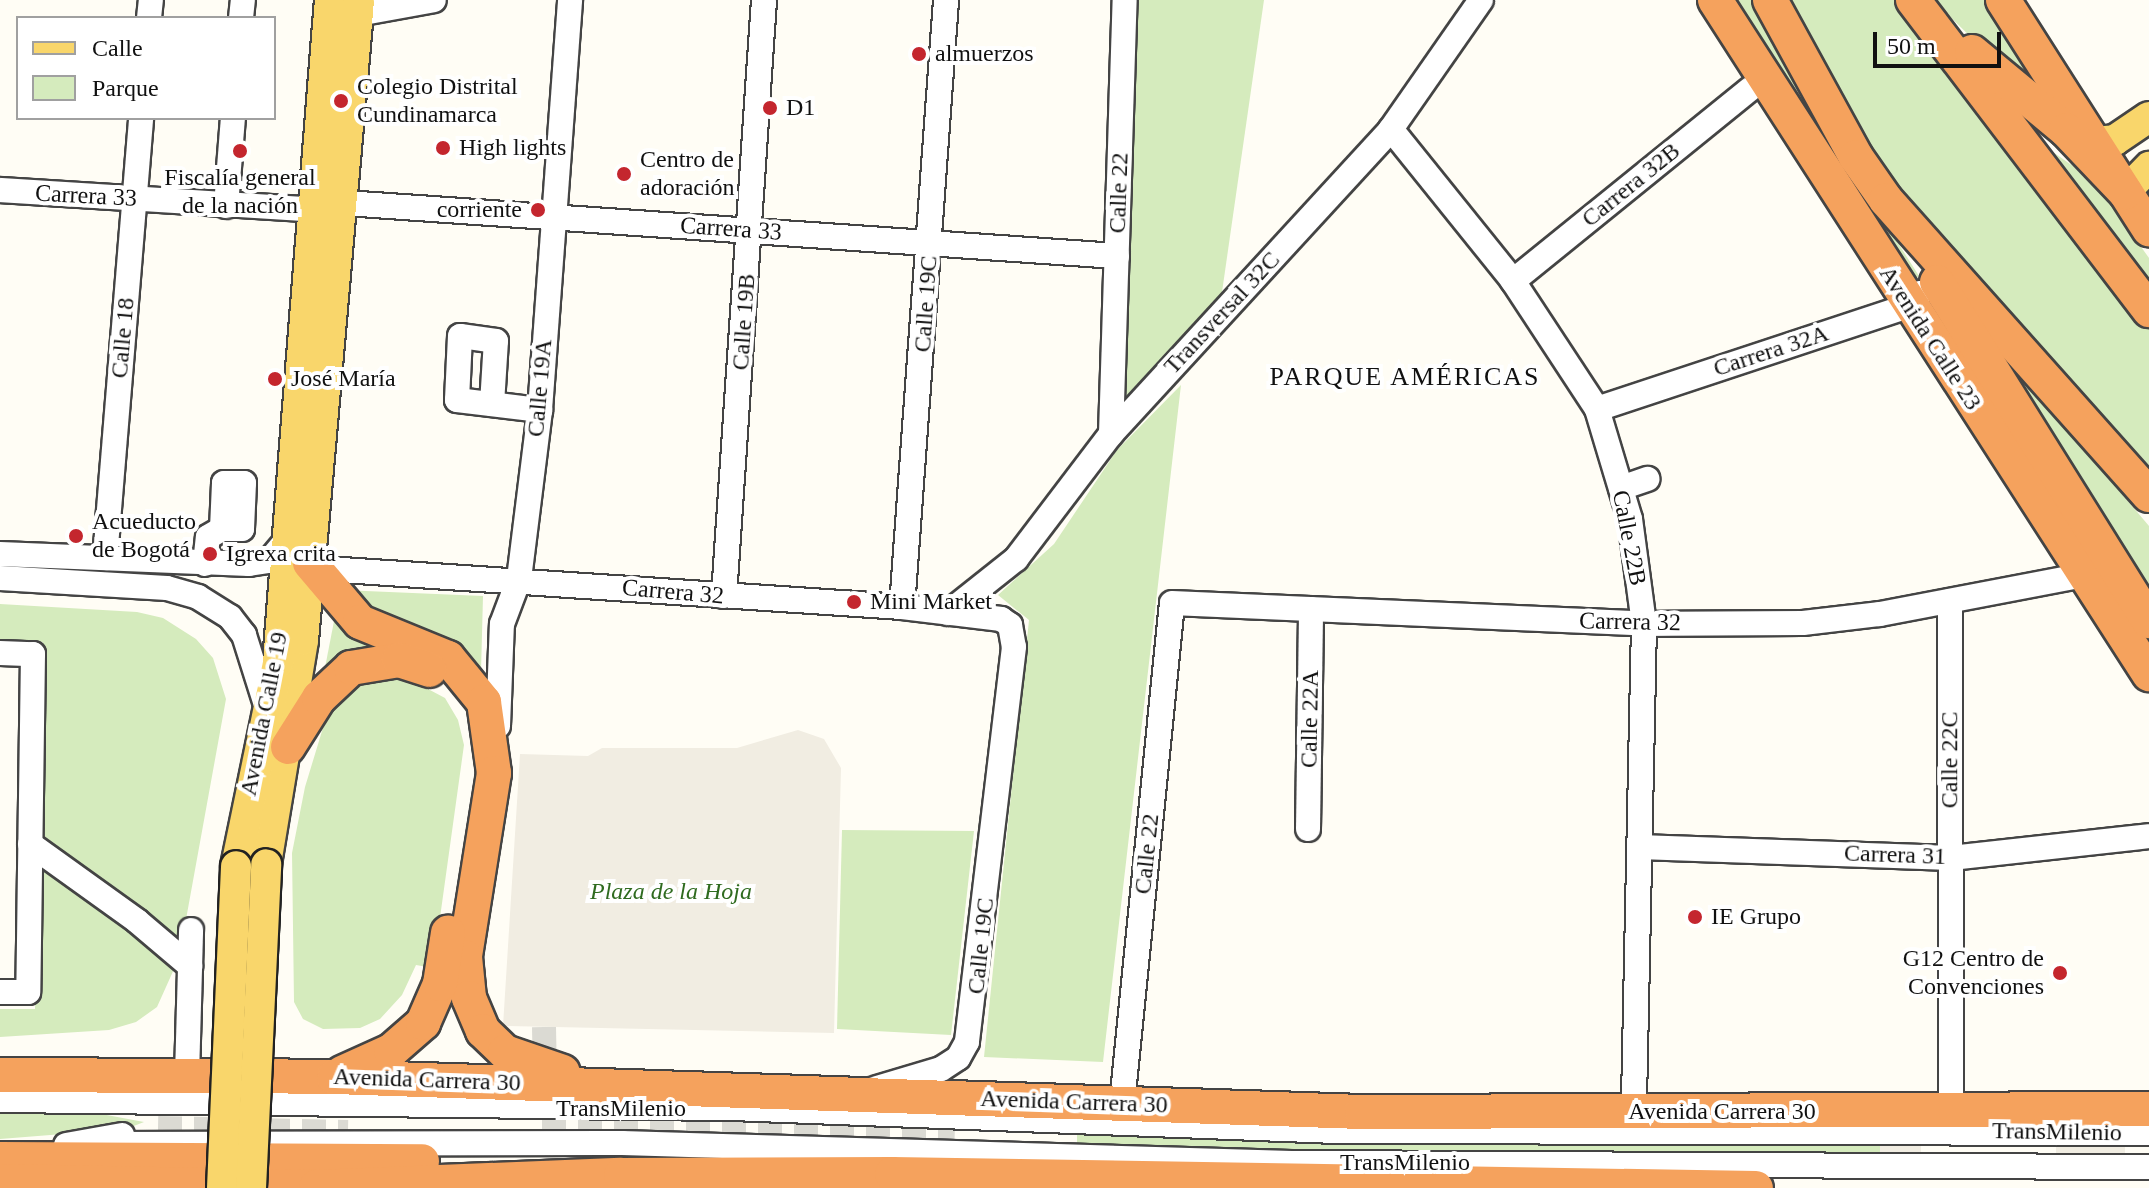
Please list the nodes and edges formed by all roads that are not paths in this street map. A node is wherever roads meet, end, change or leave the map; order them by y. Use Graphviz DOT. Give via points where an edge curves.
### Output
graph roads {
  1 [pos="330,0"];
  2 [pos="434,0"];
  3 [pos="570,0"];
  4 [pos="764,0"];
  5 [pos="946,0"];
  6 [pos="1125,0"];
  7 [pos="1481,0"];
  8 [pos="1715,0"];
  9 [pos="1770,0"];
  10 [pos="2003,0"];
  11 [pos="371,6"];
  12 [pos="1918,6"];
  13 [pos="1750,89"];
  14 [pos="2149,117"];
  15 [pos="141,120"];
  16 [pos="233,120"];
  17 [pos="1391,129"];
  18 [pos="2093,142"];
  19 [pos="2149,167"];
  20 [pos="0,190"];
  21 [pos="2125,192"];
  22 [pos="135,198"];
  23 [pos="1886,200"];
  24 [pos="345,203"];
  25 [pos="226,206"];
  26 [pos="315,210"];
  27 [pos="554,217"];
  28 [pos="2149,229"];
  29 [pos="751,231"];
  30 [pos="930,242"];
  31 [pos="1117,256"];
  32 [pos="1934,278"];
  33 [pos="1513,281"];
  34 [pos="1909,306"];
  35 [pos="2149,310"];
  36 [pos="492,404"];
  37 [pos="1597,409"];
  38 [pos="540,410"];
  39 [pos="1111,434"];
  40 [pos="1647,479"];
  41 [pos="1621,488"];
  42 [pos="2149,495"];
  43 [pos="222,529"];
  44 [pos="0,554"];
  45 [pos="309,556"];
  46 [pos="105,558"];
  47 [pos="205,564"];
  48 [pos="2084,575"];
  49 [pos="0,578"];
  50 [pos="519,579"];
  51 [pos="724,596"];
  52 [pos="1950,601"];
  53 [pos="1172,603"];
  54 [pos="902,607"];
  55 [pos="1311,609"];
  56 [pos="948,613"];
  57 [pos="2149,621"];
  58 [pos="1644,624"];
  59 [pos="1013,630"];
  60 [pos="0,653"];
  61 [pos="2149,674"];
  62 [pos="268,713"];
  63 [pos="288,747"];
  64 [pos="494,773"];
  65 [pos="1308,829"];
  66 [pos="2149,836"];
  67 [pos="30,844"];
  68 [pos="1639,847"];
  69 [pos="1951,858"];
  70 [pos="191,930"];
  71 [pos="190,966"];
  72 [pos="0,992"];
  73 [pos="0,1075"];
  74 [pos="187,1076"];
  75 [pos="334,1077"];
  76 [pos="648,1088"];
  77 [pos="860,1093"];
  78 [pos="58,1098"];
  79 [pos="0,1100"];
  80 [pos="1122,1104"];
  81 [pos="2149,1109"];
  82 [pos="1951,1110"];
  83 [pos="1634,1113"];
  84 [pos="1039,1123"];
  85 [pos="1773,1130"];
  86 [pos="2149,1133"];
  87 [pos="0,1144"];
  88 [pos="66,1145"];
  89 [pos="1036,1153"];
  90 [pos="0,1159"];
  91 [pos="2149,1167"];
  92 [pos="621,1175"];
  93 [pos="1764,1177"];
  94 [pos="0,1181"];
  95 [pos="902,1181"];
  96 [pos="1100,1182"];
  97 [pos="535,1183"];
  98 [pos="145,1187"];
  99 [pos="183,1187"];
  100 [pos="222,1188"];
  101 [pos="251,1188"];
  102 [pos="317,1188"];
  1 -- 26 [label="main road, Avenida Calle 19"];
  2 -- 11 [label="street"];
  3 -- 27 [label="street, Calle 19A"];
  4 -- 29 [label="street, Calle 19B"];
  5 -- 30 [label="street, Calle 19C"];
  6 -- 31 [label="street, Calle 22"];
  7 -- 17 [label="street, Transversal 32C"];
  8 -- 34 [label="highway, Avenida Calle 23"];
  9 -- 23 [label="highway, Avenida Calle 23" via="1856,157"];
  10 -- 18 [label="highway"];
  11 -- 24 [label="main road, Avenida Calle 19"];
  12 -- 21 [label="highway" via="2066,130"];
  12 -- 35 [label="highway"];
  13 -- 33 [label="street, Carrera 32B"];
  14 -- 18 [label="main road" via="2115,140"];
  15 -- 22 [label="street, Calle 18"];
  16 -- 25 [label="street"];
  17 -- 33 [label="street, Calle 22B"];
  17 -- 39 [label="street, Transversal 32C"];
  18 -- 21 [label="highway"];
  19 -- 21 [label="main road"];
  20 -- 22 [label="street, Carrera 33"];
  21 -- 28 [label="highway"];
  22 -- 25 [label="street, Carrera 33"];
  22 -- 46 [label="street, Calle 18"];
  23 -- 32 [label="highway"];
  23 -- 42 [label="highway, Avenida Calle 23"];
  24 -- 27 [label="street, Carrera 33"];
  24 -- 45 [label="main road, Avenida Calle 19"];
  25 -- 26 [label="street, Carrera 33"];
  26 -- 45 [label="main road, Avenida Calle 19"];
  27 -- 29 [label="street, Carrera 33"];
  27 -- 38 [label="street, Calle 19A"];
  29 -- 30 [label="street, Carrera 33"];
  29 -- 51 [label="street, Calle 19B"];
  30 -- 31 [label="street, Carrera 33"];
  30 -- 54 [label="street, Calle 19C"];
  31 -- 39 [label="street, Calle 22"];
  32 -- 34 [label="street, Carrera 32A"];
  32 -- 57 [label="highway"];
  33 -- 37 [label="street, Calle 22B"];
  34 -- 37 [label="street, Carrera 32A"];
  34 -- 48 [label="highway, Avenida Calle 23"];
  36 -- 38 [label="street"];
  37 -- 41 [label="street, Calle 22B"];
  38 -- 50 [label="street, Calle 19A"];
  39 -- 56 [label="street, Transversal 32C" via="1016,559"];
  40 -- 41 [label="street"];
  41 -- 58 [label="street, Calle 22B"];
  43 -- 47 [label="street" via="208,537"];
  44 -- 46 [label="street"];
  45 -- 47 [label="street" via="279,553 261,563"];
  45 -- 50 [label="street, Carrera 32"];
  45 -- 62 [label="main road, Avenida Calle 19"];
  45 -- 63 [label="main road, Avenida Calle 19"];
  45 -- 64 [label="highway" via="360,622 429,647 465,673 489,715"];
  46 -- 47 [label="street"];
  48 -- 52 [label="street, Carrera 32"];
  48 -- 61 [label="highway, Avenida Calle 23"];
  49 -- 62 [label="street" via="167,588 207,601 244,635"];
  50 -- 51 [label="street, Carrera 32"];
  50 -- 64 [label="street, Calle 19A" via="502,624"];
  51 -- 54 [label="street, Carrera 32"];
  52 -- 58 [label="street, Carrera 32" via="1803,623"];
  52 -- 69 [label="street, Calle 22C"];
  53 -- 55 [label="street, Carrera 32"];
  53 -- 80 [label="street, Calle 22"];
  54 -- 56 [label="street, Carrera 32"];
  55 -- 58 [label="street, Carrera 32"];
  55 -- 65 [label="street, Calle 22A"];
  56 -- 59 [label="street, Carrera 32" via="1001,619"];
  58 -- 68 [label="street, Calle 22B"];
  59 -- 77 [label="street, Calle 19C" via="967,1042 958,1058 941,1069"];
  60 -- 67 [label="street" via="33,654"];
  62 -- 100 [label="main road, Avenida Calle 19, bridge" via="236,866"];
  63 -- 75 [label="highway" via="334,681 373,661 408,662 437,675 463,704 471,726 473,765 433,1008 409,1038"];
  63 -- 101 [label="main road, Avenida Calle 19, bridge" via="266,864"];
  64 -- 76 [label="highway" via="465,957 475,1018 493,1042 520,1060"];
  66 -- 69 [label="street, Carrera 31"];
  67 -- 71 [label="street"];
  67 -- 72 [label="street" via="28,992"];
  68 -- 69 [label="street, Carrera 31"];
  68 -- 83 [label="street, Calle 22B"];
  69 -- 82 [label="street, Calle 22C"];
  70 -- 71 [label="street"];
  71 -- 74 [label="street"];
  73 -- 74 [label="highway, Avenida Carrera 30"];
  74 -- 75 [label="highway, Avenida Carrera 30"];
  75 -- 76 [label="highway, Avenida Carrera 30"];
  76 -- 77 [label="highway, Avenida Carrera 30"];
  77 -- 80 [label="highway, Avenida Carrera 30"];
  78 -- 79 [label="street, TransMilenio"];
  78 -- 84 [label="street, TransMilenio" via="732,1108"];
  78 -- 88 [label="street, TransMilenio" via="158,1120"];
  80 -- 83 [label="highway, Avenida Carrera 30"];
  81 -- 82 [label="highway, Avenida Carrera 30"];
  82 -- 83 [label="highway, Avenida Carrera 30"];
  84 -- 85 [label="street, TransMilenio" via="1442,1132"];
  84 -- 89 [label="street, TransMilenio" via="954,1136"];
  85 -- 86 [label="street, TransMilenio"];
  85 -- 93 [label="street"];
  87 -- 88 [label="street, TransMilenio"];
  88 -- 89 [label="street, TransMilenio" via="622,1143"];
  89 -- 93 [label="street, TransMilenio"];
  90 -- 92 [label="highway" via="500,1161"];
  91 -- 93 [label="street, TransMilenio"];
  92 -- 95 [label="highway"];
  92 -- 97 [label="highway"];
  93 -- 96 [label="highway"];
  94 -- 98 [label="highway"];
  95 -- 96 [label="highway"];
  97 -- 102 [label="highway"];
  98 -- 99 [label="highway"];
  99 -- 102 [label="highway"];
}
